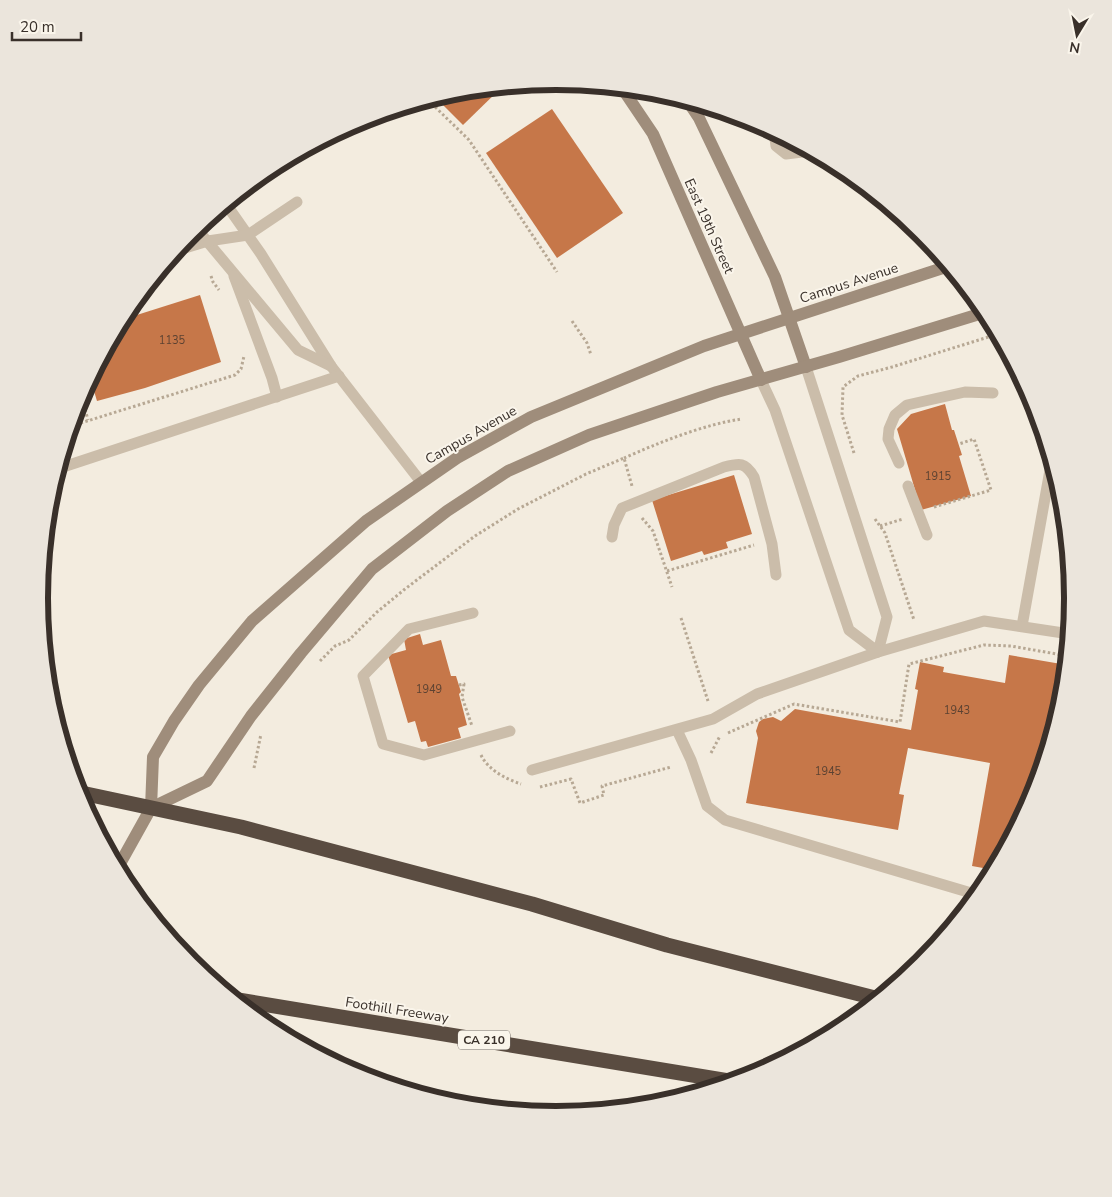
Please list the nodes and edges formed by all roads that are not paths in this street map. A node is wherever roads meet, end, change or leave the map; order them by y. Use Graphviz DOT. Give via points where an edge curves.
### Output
graph roads {
  1 [pos="627,95"];
  2 [pos="693,109"];
  3 [pos="775,139"];
  4 [pos="800,152"];
  5 [pos="297,202"];
  6 [pos="229,209"];
  7 [pos="201,234"];
  8 [pos="248,235"];
  9 [pos="208,241"];
  10 [pos="189,247"];
  11 [pos="230,268"];
  12 [pos="942,268"];
  13 [pos="978,314"];
  14 [pos="789,318"];
  15 [pos="740,334"];
  16 [pos="331,366"];
  17 [pos="806,367"];
  18 [pos="339,376"];
  19 [pos="761,380"];
  20 [pos="993,392"];
  21 [pos="277,397"];
  22 [pos="899,463"];
  23 [pos="65,466"];
  24 [pos="1049,475"];
  25 [pos="421,482"];
  26 [pos="908,486"];
  27 [pos="927,535"];
  28 [pos="612,537"];
  29 [pos="776,575"];
  30 [pos="473,613"];
  31 [pos="1022,626"];
  32 [pos="1063,633"];
  33 [pos="878,652"];
  34 [pos="677,730"];
  35 [pos="510,731"];
  36 [pos="532,770"];
  37 [pos="86,794"];
  38 [pos="151,808"];
  39 [pos="121,862"];
  40 [pos="970,893"];
  41 [pos="872,997"];
  42 [pos="245,1001"];
  43 [pos="720,1080"];
  1 -- 15 [label="main road, East 19th Street" via="653,134"];
  2 -- 14 [label="main road" via="771,268"];
  3 -- 4 [label="lane" via="776,146 786,154"];
  5 -- 8 [label="lane"];
  6 -- 8 [label="lane"];
  7 -- 9 [label="lane"];
  8 -- 9 [label="lane"];
  8 -- 16 [label="lane"];
  9 -- 10 [label="lane"];
  9 -- 11 [label="lane"];
  11 -- 16 [label="lane" via="298,350"];
  11 -- 21 [label="lane"];
  12 -- 14 [label="main road, Campus Avenue"];
  13 -- 17 [label="main road"];
  14 -- 15 [label="main road, Campus Avenue"];
  14 -- 17 [label="main road"];
  15 -- 19 [label="main road, East 19th Street"];
  15 -- 25 [label="main road, Campus Avenue" via="531,417"];
  16 -- 18 [label="lane"];
  17 -- 19 [label="main road"];
  17 -- 33 [label="lane" via="887,617"];
  18 -- 21 [label="lane"];
  18 -- 25 [label="lane"];
  19 -- 33 [label="lane" via="775,410 849,630"];
  19 -- 38 [label="main road" via="589,435 508,471 447,511 372,570 251,716 207,781"];
  20 -- 22 [label="lane" via="965,392 907,405 895,415 889,429 888,439"];
  21 -- 23 [label="lane"];
  24 -- 31 [label="lane"];
  25 -- 38 [label="main road, Campus Avenue" via="366,521 252,621 174,721 153,757"];
  26 -- 27 [label="lane"];
  28 -- 29 [label="lane" via="622,508 724,467 740,464 749,468 754,477 772,544"];
  30 -- 35 [label="lane" via="409,629 363,676 383,744 424,755"];
  31 -- 32 [label="lane"];
  31 -- 33 [label="lane" via="984,621"];
  33 -- 34 [label="lane" via="757,694 713,719"];
  34 -- 36 [label="lane"];
  34 -- 40 [label="lane" via="708,806 725,820"];
  37 -- 38 [label="highway"];
  38 -- 39 [label="main road, Campus Avenue"];
  38 -- 41 [label="highway" via="241,827 532,904 667,945"];
  42 -- 43 [label="highway, Foothill Freeway / CA 210"];
}
